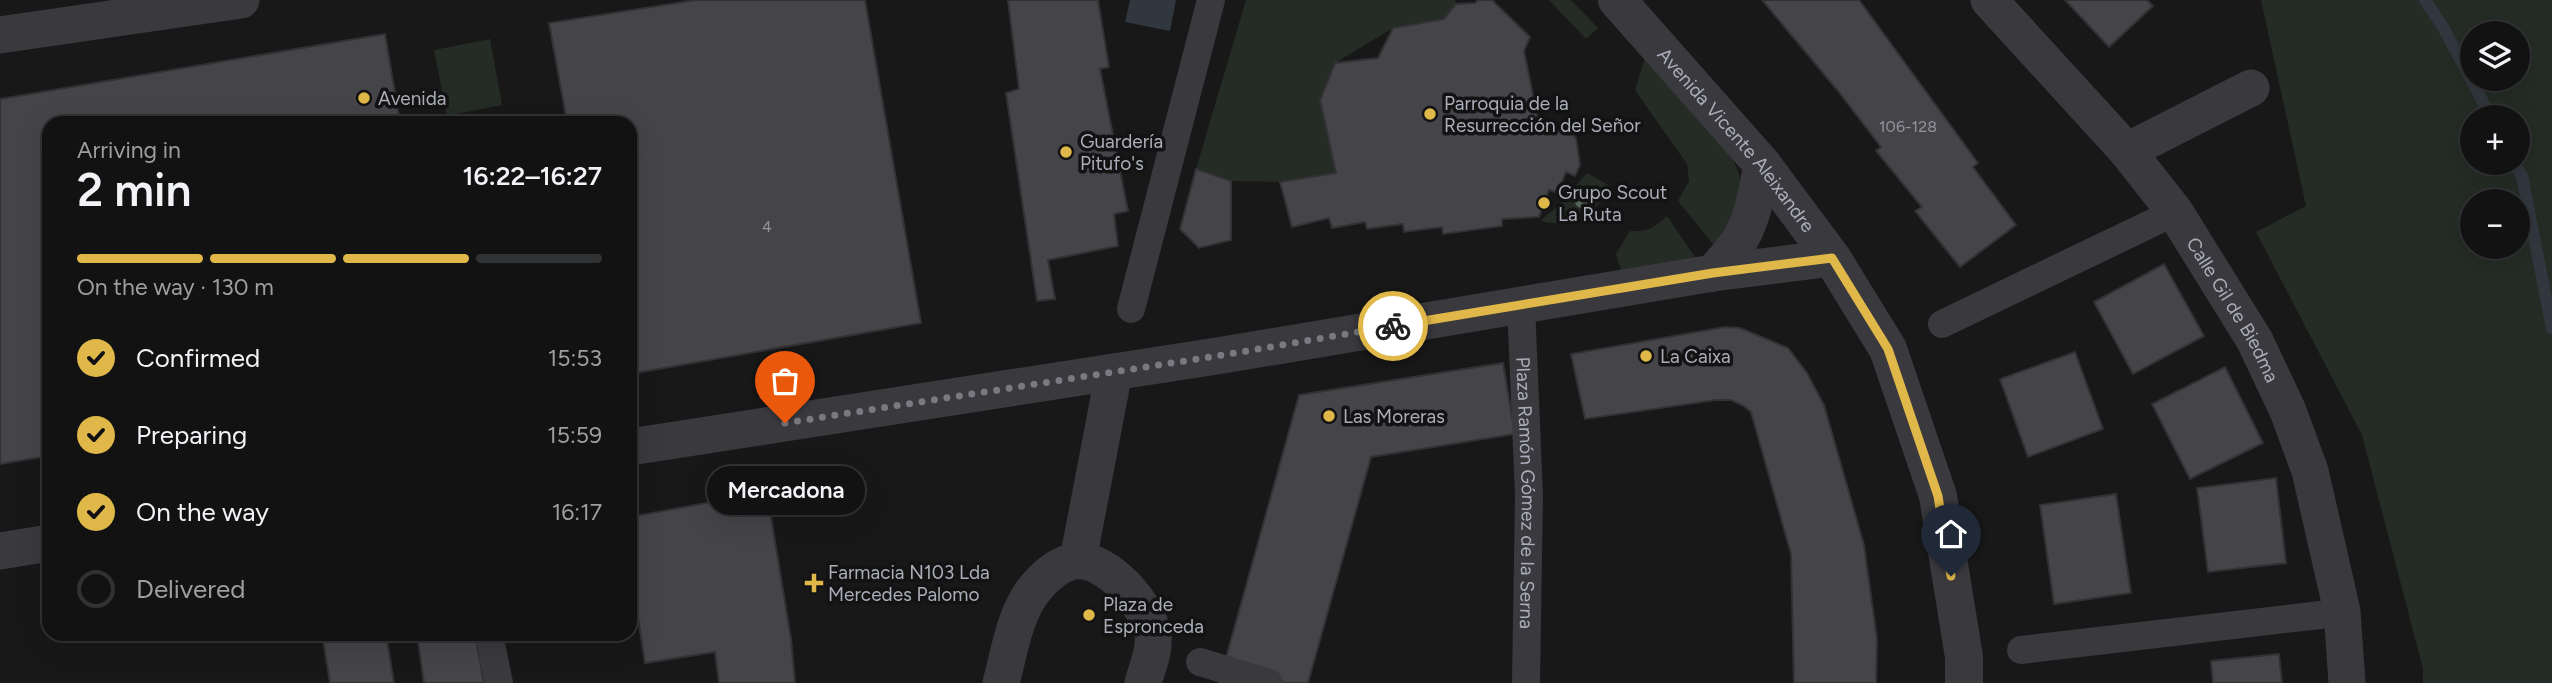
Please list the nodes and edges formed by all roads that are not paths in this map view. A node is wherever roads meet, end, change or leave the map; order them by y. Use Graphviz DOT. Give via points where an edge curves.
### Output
graph roads {
  1 [pos="241,0"];
  2 [pos="1212,0"];
  3 [pos="1617,0"];
  4 [pos="1989,0"];
  5 [pos="0,35"];
  6 [pos="2251,88"];
  7 [pos="2127,151"];
  8 [pos="1762,164"];
  9 [pos="2175,212"];
  10 [pos="1832,258"];
  11 [pos="1713,273"];
  12 [pos="1521,303"];
  13 [pos="1131,309"];
  14 [pos="1942,324"];
  15 [pos="1114,372"];
  16 [pos="637,446"];
  17 [pos="42,544"];
  18 [pos="0,551"];
  19 [pos="1078,560"];
  20 [pos="2319,615"];
  21 [pos="490,641"];
  22 [pos="2021,650"];
  23 [pos="1200,662"];
  24 [pos="499,683"];
  25 [pos="1001,683"];
  26 [pos="1143,683"];
  27 [pos="1269,683"];
  28 [pos="1526,683"];
  29 [pos="1964,683"];
  30 [pos="2347,683"];
  1 -- 5 [label="street"];
  2 -- 13 [label="street"];
  3 -- 8 [label="street, Avenida Vicente Aleixandre"];
  4 -- 7 [label="street, Calle Gil de Biedma"];
  6 -- 7 [label="street"];
  7 -- 9 [label="street, Calle Gil de Biedma"];
  8 -- 10 [label="street, Avenida Vicente Aleixandre"];
  8 -- 11 [label="street" via="1747,225"];
  9 -- 14 [label="street"];
  9 -- 30 [label="street, Calle Gil de Biedma" via="2255,341 2310,471 2342,611"];
  10 -- 11 [label="street"];
  10 -- 29 [label="street, Avenida Vicente Aleixandre" via="1888,349 1938,496 1964,657"];
  11 -- 12 [label="street"];
  12 -- 15 [label="street"];
  12 -- 28 [label="street, Plaza Ramón Gómez de la Serna" via="1529,496"];
  15 -- 16 [label="street"];
  15 -- 19 [label="street"];
  17 -- 18 [label="street"];
  19 -- 25 [label="street" via="1061,565 1033,591 1023,607"];
  19 -- 26 [label="street" via="1111,575 1132,592 1148,616 1153,648"];
  20 -- 22 [label="street"];
  21 -- 24 [label="street"];
  23 -- 27 [label="street"];
}
